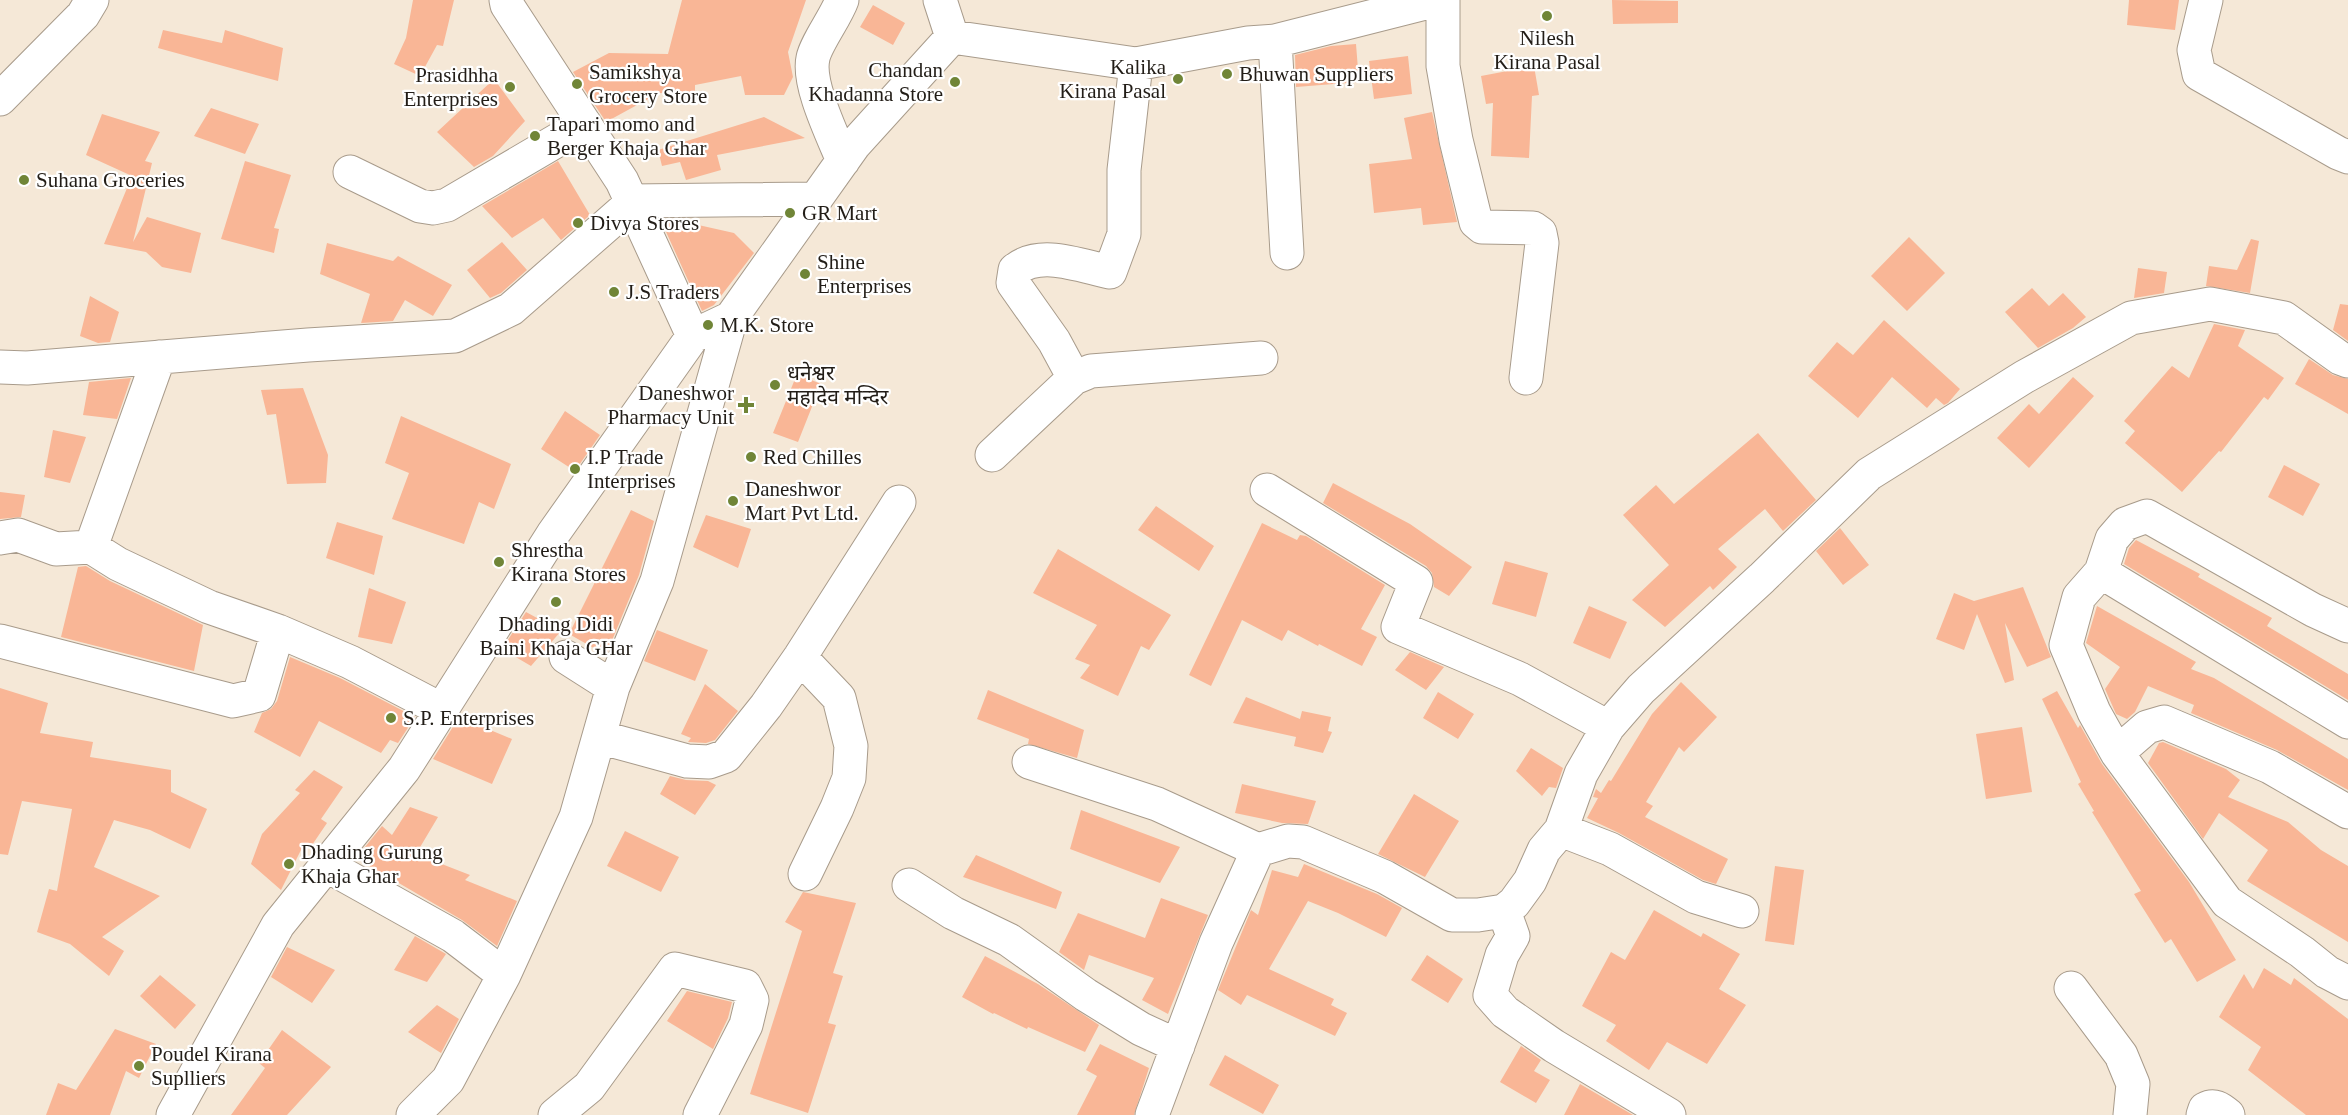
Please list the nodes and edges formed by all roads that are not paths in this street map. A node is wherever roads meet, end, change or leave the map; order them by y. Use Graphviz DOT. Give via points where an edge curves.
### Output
graph roads {
  1 [pos="92,0"];
  2 [pos="506,0"];
  3 [pos="842,0"];
  4 [pos="940,0"];
  5 [pos="1443,0"];
  6 [pos="2206,0"];
  7 [pos="1419,2"];
  8 [pos="952,37"];
  9 [pos="1275,41"];
  10 [pos="1136,64"];
  11 [pos="0,99"];
  12 [pos="585,124"];
  13 [pos="2348,157"];
  14 [pos="843,161"];
  15 [pos="350,172"];
  16 [pos="816,199"];
  17 [pos="632,202"];
  18 [pos="1287,254"];
  19 [pos="731,318"];
  20 [pos="693,336"];
  21 [pos="159,357"];
  22 [pos="1261,358"];
  23 [pos="2348,361"];
  24 [pos="0,366"];
  25 [pos="1074,378"];
  26 [pos="1526,378"];
  27 [pos="992,455"];
  28 [pos="1267,490"];
  29 [pos="899,502"];
  30 [pos="0,537"];
  31 [pos="91,547"];
  32 [pos="2101,572"];
  33 [pos="2348,626"];
  34 [pos="278,631"];
  35 [pos="0,641"];
  36 [pos="566,657"];
  37 [pos="800,657"];
  38 [pos="613,687"];
  39 [pos="442,710"];
  40 [pos="2348,722"];
  41 [pos="1608,727"];
  42 [pos="599,736"];
  43 [pos="2117,753"];
  44 [pos="1029,762"];
  45 [pos="2348,812"];
  46 [pos="1561,830"];
  47 [pos="1258,850"];
  48 [pos="326,865"];
  49 [pos="805,874"];
  50 [pos="909,885"];
  51 [pos="1504,911"];
  52 [pos="1742,911"];
  53 [pos="504,975"];
  54 [pos="2348,983"];
  55 [pos="2071,988"];
  56 [pos="1178,1046"];
  57 [pos="172,1115"];
  58 [pos="413,1115"];
  59 [pos="555,1115"];
  60 [pos="700,1115"];
  61 [pos="1152,1115"];
  62 [pos="1669,1115"];
  63 [pos="2130,1115"];
  64 [pos="2203,1115"];
  65 [pos="2228,1115"];
  1 -- 11 [label="street"];
  2 -- 12 [label="street"];
  3 -- 14 [label="street" via="813,58 822,110"];
  4 -- 8 [label="street"];
  5 -- 26 [label="street" via="1443,66 1455,140 1476,222 1482,227 1533,228 1540,233"];
  6 -- 13 [label="street" via="2194,50 2199,74"];
  7 -- 9 [label="street"];
  8 -- 10 [label="street"];
  8 -- 14 [label="street"];
  9 -- 10 [label="street"];
  9 -- 18 [label="street"];
  10 -- 25 [label="street" via="1124,170 1124,234 1110,272 1048,259 1024,262 1015,270 1013,283 1054,341"];
  12 -- 15 [label="street" via="447,204 433,208 420,206"];
  12 -- 17 [label="street"];
  14 -- 16 [label="street"];
  16 -- 17 [label="street"];
  16 -- 19 [label="street"];
  17 -- 20 [label="street"];
  17 -- 21 [label="street" via="511,309 455,336"];
  19 -- 20 [label="street"];
  19 -- 38 [label="street" via="657,581"];
  20 -- 39 [label="street" via="553,534"];
  21 -- 24 [label="street" via="27,368"];
  21 -- 31 [label="street"];
  22 -- 25 [label="street" via="1090,371"];
  23 -- 41 [label="street" via="2284,318 2210,304 2131,318 2024,377 1869,474 1641,689"];
  25 -- 27 [label="street"];
  28 -- 41 [label="street" via="1416,582 1398,627 1520,679"];
  29 -- 37 [label="street"];
  30 -- 31 [label="street" via="18,535 56,549"];
  31 -- 34 [label="street" via="209,607"];
  32 -- 33 [label="street" via="2112,539 2125,524 2147,516"];
  32 -- 40 [label="street"];
  32 -- 43 [label="street" via="2079,597 2066,645"];
  34 -- 35 [label="street" via="260,695 233,701"];
  34 -- 39 [label="street" via="350,662"];
  36 -- 38 [label="street"];
  37 -- 42 [label="street" via="726,756 709,762 687,761"];
  37 -- 49 [label="street" via="838,698 851,746 849,778"];
  38 -- 42 [label="street"];
  39 -- 48 [label="street" via="404,769"];
  41 -- 46 [label="street" via="1581,774"];
  42 -- 53 [label="street" via="576,817"];
  43 -- 45 [label="street" via="2147,727 2164,722 2270,767"];
  43 -- 54 [label="street" via="2227,902"];
  44 -- 47 [label="street" via="1157,804"];
  46 -- 51 [label="street" via="1544,850 1530,881"];
  46 -- 52 [label="street" via="1610,849 1696,897"];
  47 -- 51 [label="street" via="1288,841 1303,842 1385,877 1452,915"];
  47 -- 56 [label="street" via="1216,943"];
  48 -- 53 [label="street" via="453,936"];
  48 -- 57 [label="street" via="278,925"];
  50 -- 56 [label="street" via="953,913 1009,940 1141,1029"];
  51 -- 62 [label="street" via="1513,936 1502,955 1490,995 1505,1012 1554,1046"];
  53 -- 58 [label="street" via="448,1080"];
  55 -- 63 [label="street" via="2121,1055 2133,1084"];
  56 -- 61 [label="street"];
  59 -- 60 [label="street" via="589,1087 675,969 745,986 752,1000 746,1025"];
  64 -- 65 [label="street" via="2210,1106"];
}
